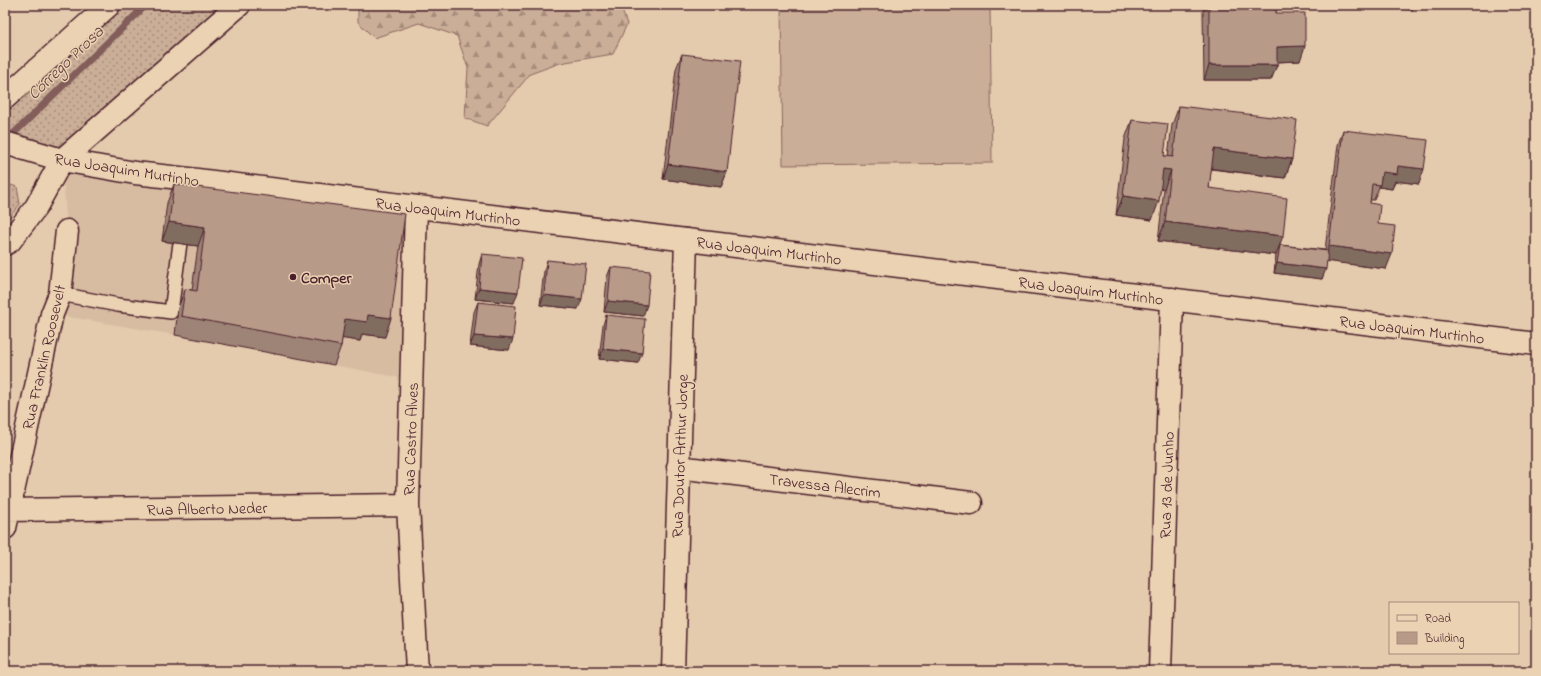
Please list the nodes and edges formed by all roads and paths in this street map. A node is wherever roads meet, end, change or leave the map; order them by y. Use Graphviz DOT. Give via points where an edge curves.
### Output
graph roads {
  1 [pos="110,5"];
  2 [pos="239,5"];
  3 [pos="5,98"];
  4 [pos="5,143"];
  5 [pos="56,158"];
  6 [pos="416,207"];
  7 [pos="67,231"];
  8 [pos="686,240"];
  9 [pos="180,243"];
  10 [pos="5,244"];
  11 [pos="60,294"];
  12 [pos="1172,300"];
  13 [pos="1536,344"];
  14 [pos="678,467"];
  15 [pos="971,503"];
  16 [pos="408,505"];
  17 [pos="6,516"];
  18 [pos="418,671"];
  19 [pos="673,671"];
  20 [pos="1160,671"];
  1 -- 3 [label="street"];
  2 -- 5 [label="street"];
  4 -- 5 [label="street, Rua Joaquim Murtinho"];
  5 -- 6 [label="street, Rua Joaquim Murtinho" via="188,186"];
  5 -- 10 [label="street" via="36,207"];
  6 -- 8 [label="street, Rua Joaquim Murtinho"];
  6 -- 16 [label="street, Rua Castro Alves"];
  7 -- 11 [label="street, Rua Franklin Roosevelt"];
  8 -- 12 [label="street, Rua Joaquim Murtinho"];
  8 -- 14 [label="street, Rua Doutor Arthur Jorge"];
  9 -- 11 [label="lane" via="171,312"];
  11 -- 17 [label="street, Rua Franklin Roosevelt" via="52,314"];
  12 -- 13 [label="street, Rua Joaquim Murtinho"];
  12 -- 20 [label="street, Rua 13 de Junho"];
  14 -- 15 [label="street, Travessa Alecrim"];
  14 -- 19 [label="street, Rua Doutor Arthur Jorge"];
  16 -- 17 [label="street, Rua Alberto Neder"];
  16 -- 18 [label="street, Rua Castro Alves"];
}
